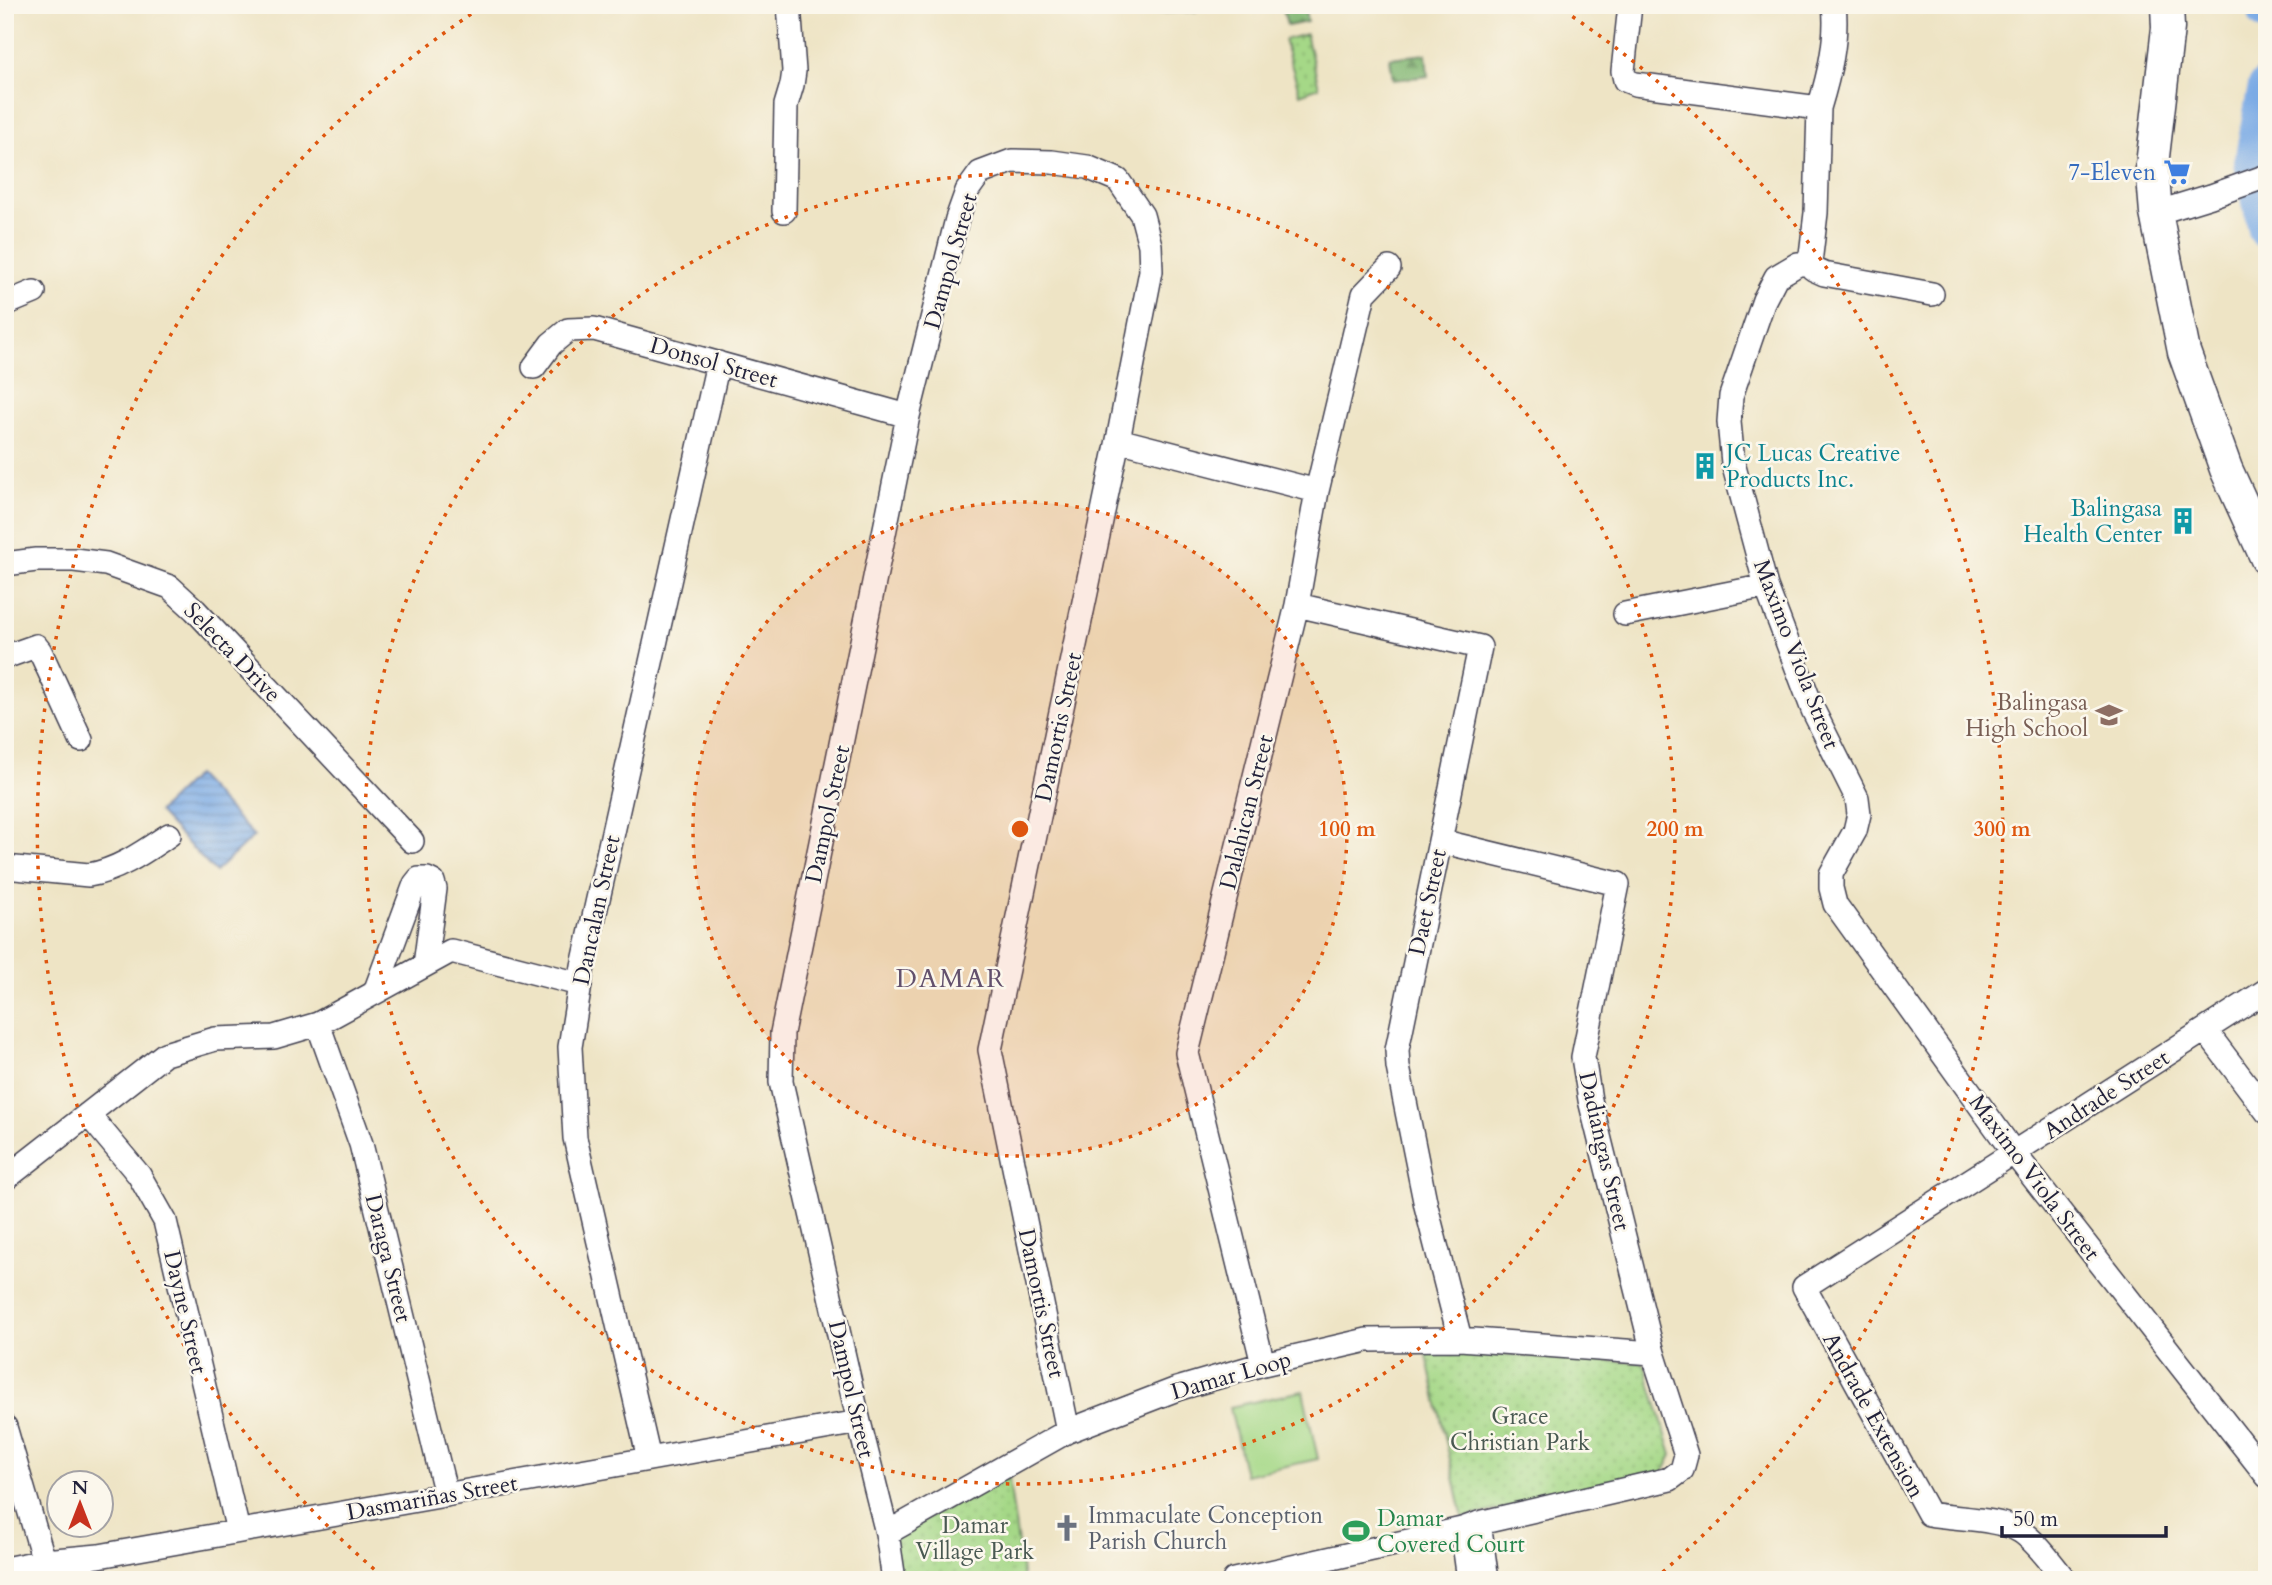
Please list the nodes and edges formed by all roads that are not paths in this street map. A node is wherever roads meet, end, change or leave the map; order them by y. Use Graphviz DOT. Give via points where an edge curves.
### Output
graph roads {
  1 [pos="789,5"];
  2 [pos="1630,5"];
  3 [pos="1834,5"];
  4 [pos="2166,5"];
  5 [pos="1819,108"];
  6 [pos="1052,162"];
  7 [pos="2267,176"];
  8 [pos="784,211"];
  9 [pos="2156,213"];
  10 [pos="1810,263"];
  11 [pos="1389,268"];
  12 [pos="34,292"];
  13 [pos="1932,295"];
  14 [pos="5,304"];
  15 [pos="718,363"];
  16 [pos="534,367"];
  17 [pos="908,415"];
  18 [pos="1118,440"];
  19 [pos="1317,491"];
  20 [pos="2267,559"];
  21 [pos="5,564"];
  22 [pos="1766,586"];
  23 [pos="1297,605"];
  24 [pos="1625,614"];
  25 [pos="5,657"];
  26 [pos="81,740"];
  27 [pos="169,835"];
  28 [pos="412,841"];
  29 [pos="1440,841"];
  30 [pos="5,867"];
  31 [pos="425,965"];
  32 [pos="579,984"];
  33 [pos="2267,990"];
  34 [pos="375,992"];
  35 [pos="318,1024"];
  36 [pos="2205,1030"];
  37 [pos="2267,1112"];
  38 [pos="88,1114"];
  39 [pos="2014,1153"];
  40 [pos="5,1179"];
  41 [pos="1804,1287"];
  42 [pos="1460,1339"];
  43 [pos="1653,1353"];
  44 [pos="1263,1364"];
  45 [pos="859,1422"];
  46 [pos="5,1427"];
  47 [pos="1068,1431"];
  48 [pos="649,1459"];
  49 [pos="2267,1476"];
  50 [pos="446,1495"];
  51 [pos="1471,1526"];
  52 [pos="238,1531"];
  53 [pos="887,1533"];
  54 [pos="44,1561"];
  55 [pos="5,1569"];
  56 [pos="894,1580"];
  57 [pos="1234,1580"];
  58 [pos="1469,1580"];
  59 [pos="1487,1580"];
  60 [pos="2064,1580"];
  1 -- 8 [label="street" via="794,71 786,105"];
  2 -- 5 [label="street" via="1625,80"];
  3 -- 5 [label="street" via="1836,22"];
  4 -- 9 [label="street" via="2168,28 2152,165"];
  5 -- 10 [label="street"];
  6 -- 17 [label="street, Dampol Street" via="1012,161 979,173 967,191"];
  6 -- 18 [label="street, Damortis Street" via="1087,167 1118,180 1142,215 1150,245 1151,271"];
  7 -- 9 [label="street"];
  9 -- 20 [label="street" via="2184,352 2226,469"];
  10 -- 13 [label="street" via="1824,274"];
  10 -- 22 [label="street, Maximo Viola Street" via="1798,264 1776,278 1731,396 1733,463"];
  11 -- 19 [label="street, Dalahican Street" via="1364,295"];
  12 -- 14 [label="street"];
  15 -- 16 [label="street, Donsol Street" via="594,329 568,330"];
  15 -- 17 [label="street, Donsol Street"];
  15 -- 32 [label="street, Dancalan Street"];
  17 -- 45 [label="street, Dampol Street" via="782,1033 780,1082"];
  18 -- 19 [label="street"];
  18 -- 47 [label="street, Damortis Street" via="990,1050"];
  19 -- 23 [label="street, Dalahican Street"];
  21 -- 28 [label="street, Selecta Drive" via="74,560 106,564 170,587"];
  22 -- 24 [label="street"];
  22 -- 39 [label="street, Maximo Viola Street" via="1814,710 1857,798 1855,831 1831,874 1835,904"];
  23 -- 29 [label="street, Daet Street" via="1480,647"];
  23 -- 44 [label="street, Dalahican Street" via="1187,1053"];
  25 -- 26 [label="street" via="36,646"];
  27 -- 30 [label="street" via="132,859 89,875"];
  29 -- 42 [label="street, Daet Street" via="1397,1050 1426,1206"];
  29 -- 43 [label="street, Dadiangas Street" via="1618,884 1583,1057"];
  31 -- 32 [label="street" via="451,951"];
  31 -- 34 [label="street"];
  31 -- 34 [label="street" via="435,889 427,878 415,884"];
  32 -- 48 [label="street, Dancalan Street" via="570,1047 575,1138"];
  33 -- 36 [label="street, Andrade Street"];
  34 -- 35 [label="street"];
  35 -- 38 [label="street" via="274,1037 215,1040 165,1054"];
  35 -- 50 [label="street, Daraga Street" via="361,1144"];
  36 -- 37 [label="street"];
  36 -- 39 [label="street, Andrade Street"];
  38 -- 40 [label="street"];
  38 -- 52 [label="street, Dayne Street" via="139,1175 165,1221"];
  39 -- 41 [label="street, Andrade Street"];
  39 -- 49 [label="street, Maximo Viola Street"];
  41 -- 60 [label="street, Andrade Extension" via="1929,1514 1986,1521 2020,1531"];
  42 -- 43 [label="street, Damar Loop"];
  42 -- 44 [label="street, Damar Loop" via="1367,1340"];
  43 -- 51 [label="street, Dadiangas Street" via="1686,1455 1682,1470 1670,1479"];
  44 -- 47 [label="street, Damar Loop"];
  45 -- 48 [label="street, Dasmariñas Street"];
  45 -- 53 [label="street, Dampol Street"];
  46 -- 54 [label="street"];
  47 -- 53 [label="street, Damar Loop"];
  48 -- 50 [label="street, Dasmariñas Street"];
  50 -- 52 [label="street, Dasmariñas Street"];
  51 -- 57 [label="street"];
  51 -- 58 [label="street"];
  51 -- 59 [label="street"];
  52 -- 54 [label="street, Dasmariñas Street"];
  53 -- 56 [label="street"];
  54 -- 55 [label="street, Dasmariñas Street"];
}
